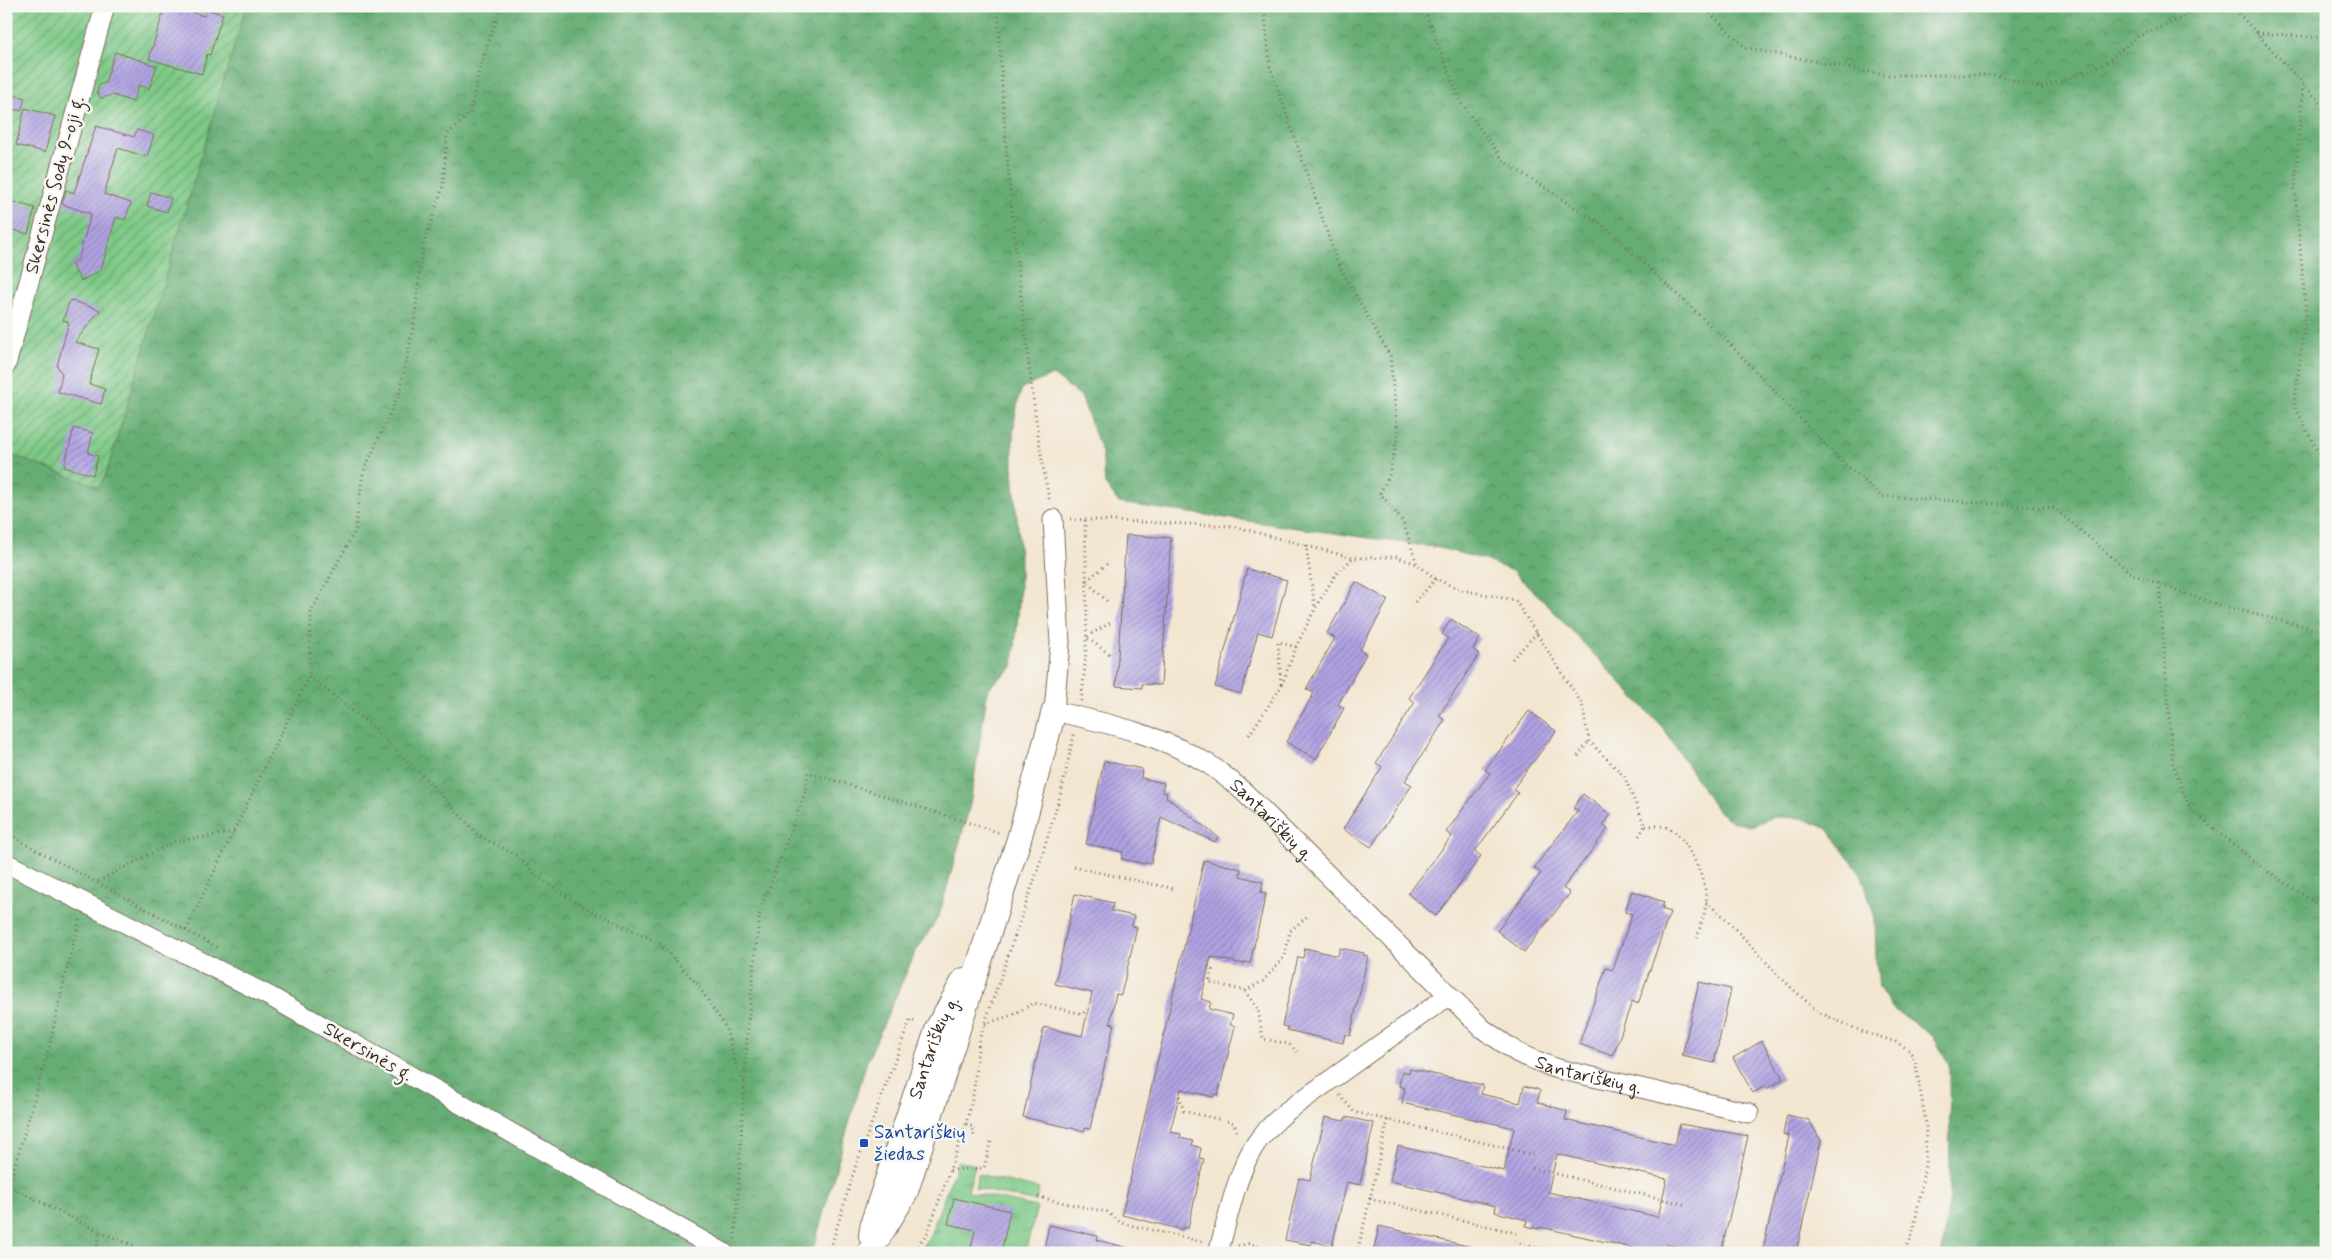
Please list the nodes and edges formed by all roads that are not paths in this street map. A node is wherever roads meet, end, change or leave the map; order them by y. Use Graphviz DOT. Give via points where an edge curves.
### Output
graph roads {
  1 [pos="105,6"];
  2 [pos="13,313"];
  3 [pos="6,365"];
  4 [pos="1053,519"];
  5 [pos="1054,711"];
  6 [pos="6,864"];
  7 [pos="1448,996"];
  8 [pos="1749,1113"];
  9 [pos="729,1246"];
  10 [pos="1219,1250"];
  11 [pos="869,1253"];
  1 -- 2 [label="street, Skersinės Sodų 9-oji g."];
  2 -- 3 [label="street, Skersinės Sodų 9-oji g."];
  4 -- 5 [label="street, Santariškių g." via="1060,644"];
  5 -- 7 [label="street, Santariškių g." via="1117,725 1160,740 1206,763 1244,792"];
  5 -- 11 [label="main road, Santariškių g." via="1019,839 988,934 873,1222"];
  6 -- 9 [label="street, Skersinės g." via="271,997"];
  7 -- 8 [label="street, Santariškių g." via="1502,1044 1532,1060 1554,1068"];
  7 -- 10 [label="street" via="1287,1111 1265,1131 1244,1166"];
}
